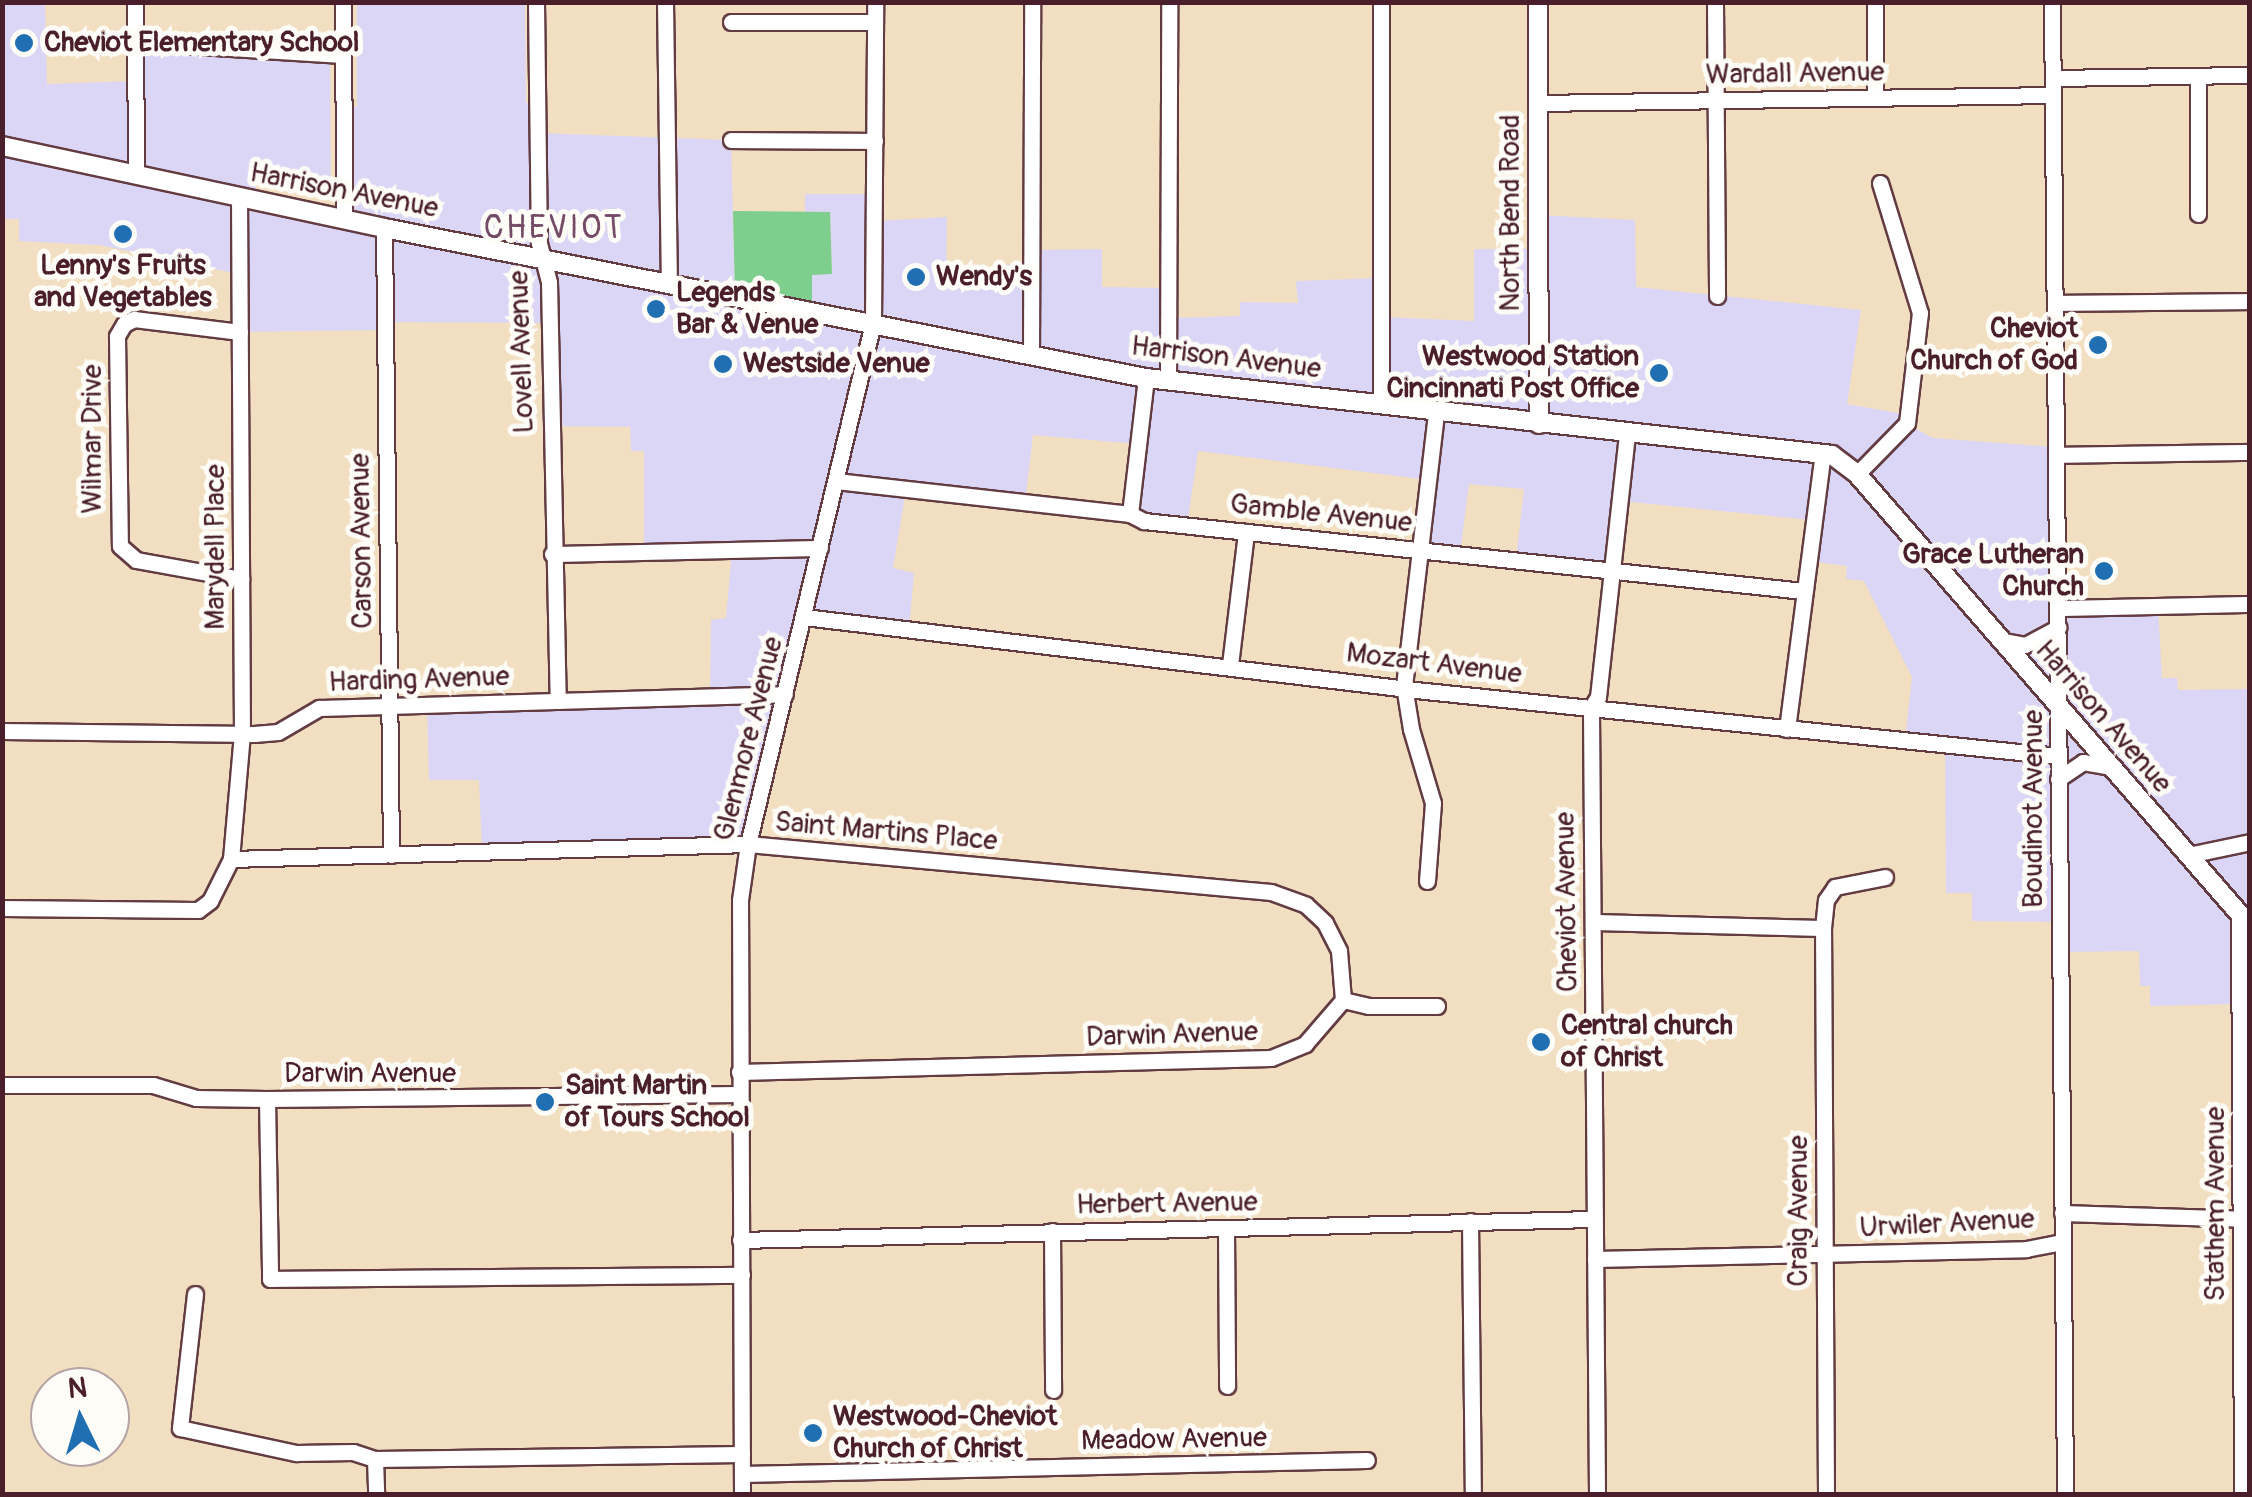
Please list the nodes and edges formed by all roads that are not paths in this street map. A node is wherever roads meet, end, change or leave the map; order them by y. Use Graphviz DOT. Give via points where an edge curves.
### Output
graph roads {
  1 [pos="136,2"];
  2 [pos="343,2"];
  3 [pos="536,2"];
  4 [pos="666,2"];
  5 [pos="875,2"];
  6 [pos="1032,2"];
  7 [pos="1169,2"];
  8 [pos="1381,2"];
  9 [pos="1538,2"];
  10 [pos="1715,2"];
  11 [pos="1875,2"];
  12 [pos="2052,2"];
  13 [pos="731,22"];
  14 [pos="875,22"];
  15 [pos="136,42"];
  16 [pos="343,54"];
  17 [pos="2198,76"];
  18 [pos="2250,76"];
  19 [pos="2052,78"];
  20 [pos="2053,95"];
  21 [pos="1875,98"];
  22 [pos="1716,101"];
  23 [pos="1538,102"];
  24 [pos="731,140"];
  25 [pos="875,141"];
  26 [pos="2,146"];
  27 [pos="136,175"];
  28 [pos="1880,183"];
  29 [pos="239,198"];
  30 [pos="2198,214"];
  31 [pos="344,218"];
  32 [pos="384,228"];
  33 [pos="546,259"];
  34 [pos="669,282"];
  35 [pos="1718,296"];
  36 [pos="2250,301"];
  37 [pos="2055,303"];
  38 [pos="873,323"];
  39 [pos="240,332"];
  40 [pos="1031,355"];
  41 [pos="1146,378"];
  42 [pos="1168,381"];
  43 [pos="1381,405"];
  44 [pos="1436,412"];
  45 [pos="1539,424"];
  46 [pos="1627,433"];
  47 [pos="2250,452"];
  48 [pos="1823,453"];
  49 [pos="2056,455"];
  50 [pos="1858,474"];
  51 [pos="836,481"];
  52 [pos="1130,514"];
  53 [pos="1246,532"];
  54 [pos="820,548"];
  55 [pos="1422,550"];
  56 [pos="552,554"];
  57 [pos="1613,570"];
  58 [pos="241,579"];
  59 [pos="1802,591"];
  60 [pos="2250,604"];
  61 [pos="2058,608"];
  62 [pos="804,618"];
  63 [pos="2058,627"];
  64 [pos="1998,640"];
  65 [pos="1230,665"];
  66 [pos="1404,686"];
  67 [pos="785,694"];
  68 [pos="558,701"];
  69 [pos="390,704"];
  70 [pos="1591,708"];
  71 [pos="2058,709"];
  72 [pos="1787,729"];
  73 [pos="2,731"];
  74 [pos="242,734"];
  75 [pos="2058,756"];
  76 [pos="2112,767"];
  77 [pos="2058,779"];
  78 [pos="2250,842"];
  79 [pos="748,844"];
  80 [pos="391,854"];
  81 [pos="2188,855"];
  82 [pos="231,859"];
  83 [pos="1885,877"];
  84 [pos="1428,882"];
  85 [pos="2,908"];
  86 [pos="2244,920"];
  87 [pos="1592,922"];
  88 [pos="1823,928"];
  89 [pos="1344,1000"];
  90 [pos="1437,1006"];
  91 [pos="739,1072"];
  92 [pos="2,1085"];
  93 [pos="739,1094"];
  94 [pos="267,1099"];
  95 [pos="2062,1213"];
  96 [pos="1594,1219"];
  97 [pos="2245,1219"];
  98 [pos="1470,1220"];
  99 [pos="1226,1228"];
  100 [pos="1052,1231"];
  101 [pos="740,1240"];
  102 [pos="2062,1242"];
  103 [pos="1825,1254"];
  104 [pos="1596,1259"];
  105 [pos="742,1276"];
  106 [pos="195,1294"];
  107 [pos="1227,1386"];
  108 [pos="1053,1390"];
  109 [pos="2246,1412"];
  110 [pos="742,1454"];
  111 [pos="375,1459"];
  112 [pos="1367,1460"];
  113 [pos="742,1474"];
  114 [pos="376,1494"];
  115 [pos="742,1494"];
  116 [pos="1473,1494"];
  117 [pos="1597,1494"];
  118 [pos="1826,1494"];
  119 [pos="2065,1494"];
  120 [pos="2242,1494"];
  1 -- 15 [label="street"];
  2 -- 16 [label="street"];
  3 -- 33 [label="street, Lovell Avenue" via="539,242"];
  4 -- 34 [label="street"];
  5 -- 14 [label="street, Glenmore Avenue"];
  6 -- 40 [label="street"];
  7 -- 42 [label="street"];
  8 -- 43 [label="street"];
  9 -- 23 [label="main road, North Bend Road"];
  10 -- 22 [label="street"];
  11 -- 21 [label="street"];
  12 -- 19 [label="street, Boudinot Avenue"];
  13 -- 14 [label="street"];
  14 -- 25 [label="street, Glenmore Avenue"];
  15 -- 16 [label="street"];
  15 -- 27 [label="street"];
  16 -- 31 [label="street"];
  17 -- 18 [label="street"];
  17 -- 19 [label="street"];
  17 -- 30 [label="street"];
  19 -- 20 [label="street, Boudinot Avenue"];
  20 -- 21 [label="street, Wardall Avenue"];
  20 -- 37 [label="street, Boudinot Avenue"];
  21 -- 22 [label="street, Wardall Avenue"];
  22 -- 23 [label="street, Wardall Avenue"];
  22 -- 35 [label="street"];
  23 -- 45 [label="main road, North Bend Road"];
  24 -- 25 [label="street"];
  25 -- 38 [label="street, Glenmore Avenue"];
  26 -- 27 [label="main road, Harrison Avenue"];
  27 -- 29 [label="main road, Harrison Avenue"];
  28 -- 50 [label="street" via="1920,313 1907,424"];
  29 -- 31 [label="main road, Harrison Avenue"];
  29 -- 39 [label="street, Marydell Place"];
  31 -- 32 [label="main road, Harrison Avenue"];
  32 -- 33 [label="main road, Harrison Avenue"];
  32 -- 69 [label="street, Carson Avenue"];
  33 -- 34 [label="main road, Harrison Avenue"];
  33 -- 56 [label="street, Lovell Avenue"];
  34 -- 38 [label="main road, Harrison Avenue"];
  36 -- 37 [label="street"];
  37 -- 49 [label="street, Boudinot Avenue"];
  38 -- 40 [label="main road, Harrison Avenue"];
  38 -- 51 [label="street, Glenmore Avenue"];
  39 -- 58 [label="street, Marydell Place"];
  39 -- 58 [label="street, Wilmar Drive" via="134,319 117,336 120,546 136,560"];
  40 -- 41 [label="main road, Harrison Avenue"];
  41 -- 42 [label="main road, Harrison Avenue"];
  41 -- 52 [label="street"];
  42 -- 43 [label="main road, Harrison Avenue"];
  43 -- 44 [label="main road, Harrison Avenue"];
  44 -- 45 [label="main road, Harrison Avenue"];
  44 -- 55 [label="street"];
  45 -- 46 [label="main road, Harrison Avenue"];
  46 -- 48 [label="main road, Harrison Avenue"];
  46 -- 57 [label="street, Cheviot Avenue"];
  47 -- 49 [label="street"];
  48 -- 50 [label="main road, Harrison Avenue"];
  48 -- 59 [label="street"];
  49 -- 61 [label="street, Boudinot Avenue"];
  50 -- 64 [label="main road, Harrison Avenue"];
  51 -- 52 [label="street, Gamble Avenue"];
  51 -- 54 [label="street, Glenmore Avenue"];
  52 -- 53 [label="street, Gamble Avenue"];
  53 -- 55 [label="street, Gamble Avenue"];
  53 -- 65 [label="street"];
  54 -- 56 [label="street"];
  54 -- 62 [label="street, Glenmore Avenue"];
  55 -- 57 [label="street, Gamble Avenue"];
  55 -- 66 [label="street"];
  56 -- 68 [label="street, Lovell Avenue"];
  57 -- 59 [label="street, Gamble Avenue"];
  57 -- 70 [label="street, Cheviot Avenue" via="1598,697"];
  58 -- 74 [label="street, Marydell Place"];
  59 -- 72 [label="street"];
  60 -- 61 [label="street"];
  61 -- 63 [label="street, Boudinot Avenue"];
  62 -- 65 [label="street, Mozart Avenue"];
  62 -- 67 [label="street, Glenmore Avenue"];
  63 -- 64 [label="street" via="2025,645"];
  63 -- 71 [label="street, Boudinot Avenue"];
  64 -- 71 [label="main road, Harrison Avenue"];
  65 -- 66 [label="street, Mozart Avenue"];
  66 -- 70 [label="street, Mozart Avenue"];
  66 -- 84 [label="street" via="1432,790"];
  67 -- 68 [label="street, Harding Avenue"];
  67 -- 79 [label="street, Glenmore Avenue"];
  68 -- 69 [label="street, Harding Avenue"];
  69 -- 74 [label="street, Harding Avenue" via="318,708 278,732"];
  69 -- 80 [label="street, Carson Avenue"];
  70 -- 72 [label="street, Mozart Avenue"];
  70 -- 87 [label="street, Cheviot Avenue"];
  71 -- 75 [label="street, Boudinot Avenue"];
  71 -- 76 [label="main road, Harrison Avenue"];
  72 -- 75 [label="street, Mozart Avenue"];
  73 -- 74 [label="street, Harding Avenue"];
  74 -- 82 [label="street, Marydell Place"];
  75 -- 77 [label="street, Boudinot Avenue"];
  76 -- 77 [label="street" via="2082,762"];
  76 -- 81 [label="main road, Harrison Avenue"];
  77 -- 95 [label="street, Boudinot Avenue"];
  78 -- 81 [label="street"];
  79 -- 80 [label="street, Saint Martins Place"];
  79 -- 89 [label="street, Saint Martins Place" via="1286,896 1318,915 1333,937"];
  79 -- 91 [label="street, Glenmore Avenue" via="740,900"];
  80 -- 82 [label="street, Saint Martins Place"];
  81 -- 86 [label="main road, Harrison Avenue"];
  82 -- 85 [label="street, Marydell Place" via="205,906 190,910"];
  83 -- 88 [label="street" via="1835,887"];
  86 -- 97 [label="street, Stathem Avenue"];
  87 -- 88 [label="street"];
  87 -- 96 [label="street, Cheviot Avenue"];
  88 -- 103 [label="street, Craig Avenue"];
  89 -- 90 [label="street"];
  89 -- 91 [label="street, Darwin Avenue" via="1305,1044 1271,1058"];
  91 -- 93 [label="street, Glenmore Avenue"];
  92 -- 94 [label="street, Darwin Avenue" via="153,1085 196,1098"];
  93 -- 94 [label="street, Darwin Avenue"];
  93 -- 101 [label="street, Glenmore Avenue"];
  94 -- 105 [label="street" via="270,1279"];
  95 -- 97 [label="street, Urwiler Avenue"];
  95 -- 102 [label="street, Boudinot Avenue"];
  96 -- 98 [label="street, Herbert Avenue"];
  96 -- 104 [label="street, Cheviot Avenue"];
  97 -- 109 [label="street, Stathem Avenue"];
  98 -- 99 [label="street, Herbert Avenue"];
  98 -- 116 [label="street"];
  99 -- 100 [label="street, Herbert Avenue"];
  99 -- 107 [label="street"];
  100 -- 101 [label="street, Herbert Avenue"];
  100 -- 108 [label="street"];
  101 -- 105 [label="street, Glenmore Avenue"];
  102 -- 103 [label="street, Urwiler Avenue" via="2026,1249"];
  102 -- 119 [label="street, Boudinot Avenue"];
  103 -- 104 [label="street, Urwiler Avenue"];
  103 -- 118 [label="street, Craig Avenue"];
  104 -- 117 [label="street, Cheviot Avenue"];
  105 -- 110 [label="street, Glenmore Avenue"];
  106 -- 111 [label="street" via="180,1428 296,1453 353,1452"];
  109 -- 120 [label="street, Stathem Avenue"];
  110 -- 111 [label="street"];
  110 -- 113 [label="street, Glenmore Avenue"];
  111 -- 114 [label="street"];
  112 -- 113 [label="street, Meadow Avenue"];
  113 -- 115 [label="street, Glenmore Avenue"];
}
